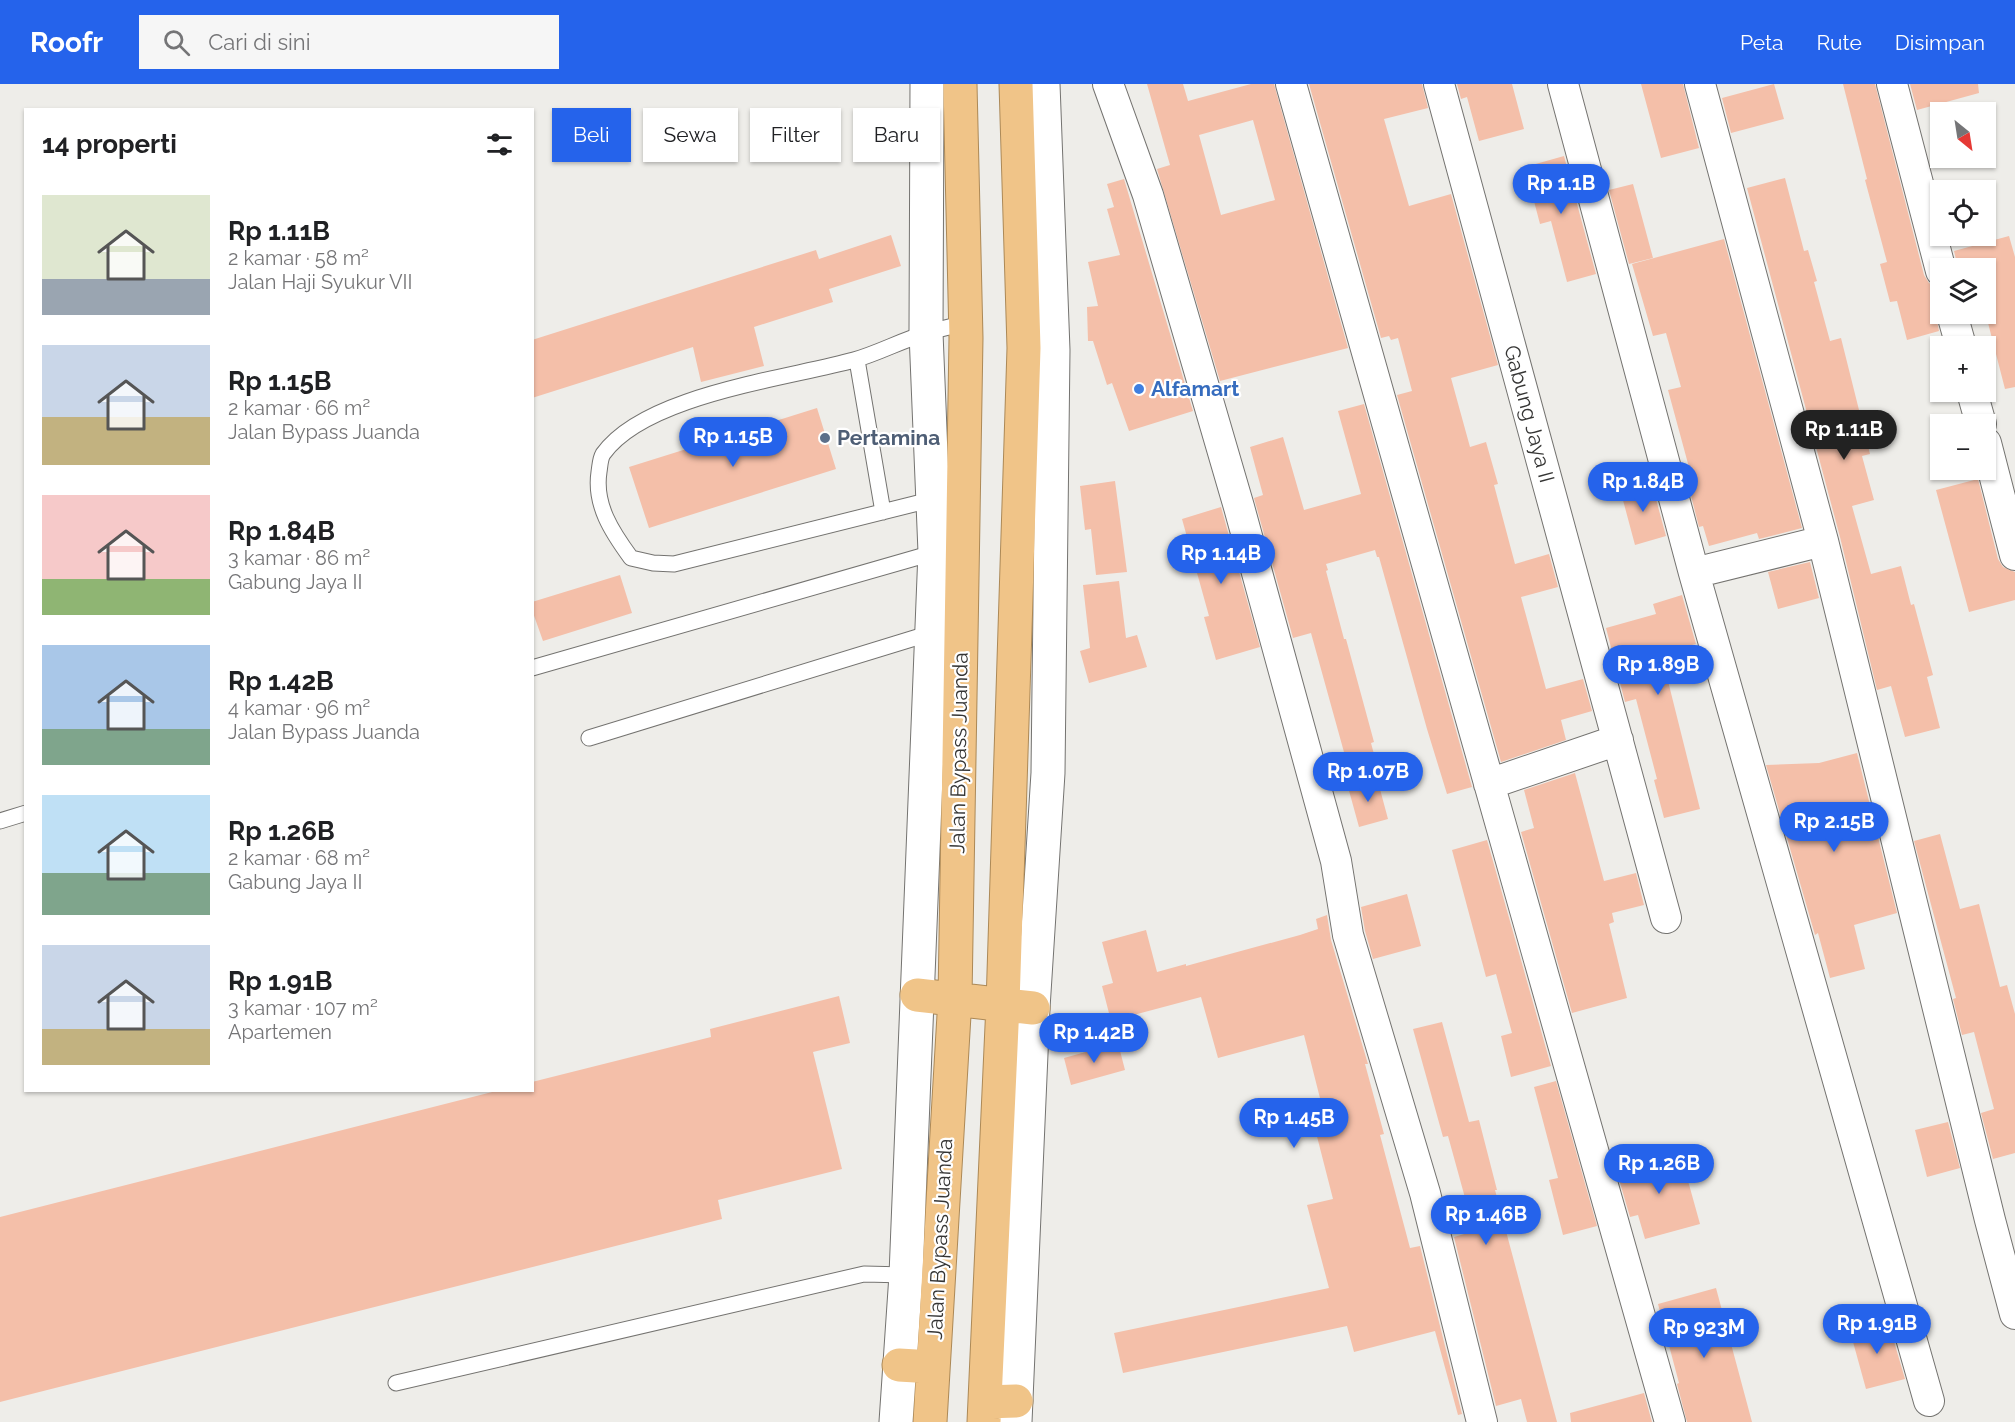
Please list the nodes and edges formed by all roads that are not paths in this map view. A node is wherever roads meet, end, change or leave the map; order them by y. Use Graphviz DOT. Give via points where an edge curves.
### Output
graph roads {
  1 [pos="927,84"];
  2 [pos="960,84"];
  3 [pos="1016,84"];
  4 [pos="1043,84"];
  5 [pos="1108,84"];
  6 [pos="1291,84"];
  7 [pos="1439,84"];
  8 [pos="1563,84"];
  9 [pos="1700,84"];
  10 [pos="1892,84"];
  11 [pos="1938,258"];
  12 [pos="966,322"];
  13 [pos="926,333"];
  14 [pos="857,360"];
  15 [pos="1996,480"];
  16 [pos="964,492"];
  17 [pos="932,499"];
  18 [pos="884,512"];
  19 [pos="1823,541"];
  20 [pos="949,550"];
  21 [pos="2015,555"];
  22 [pos="1694,573"];
  23 [pos="931,633"];
  24 [pos="534,667"];
  25 [pos="589,738"];
  26 [pos="1618,740"];
  27 [pos="1489,784"];
  28 [pos="24,814"];
  29 [pos="0,821"];
  30 [pos="1666,918"];
  31 [pos="917,995"];
  32 [pos="955,998"];
  33 [pos="1018,1006"];
  34 [pos="906,1275"];
  35 [pos="2015,1314"];
  36 [pos="899,1365"];
  37 [pos="933,1367"];
  38 [pos="396,1383"];
  39 [pos="1929,1401"];
  40 [pos="1000,1412"];
  41 [pos="896,1422"];
  42 [pos="930,1422"];
  43 [pos="1482,1422"];
  44 [pos="1670,1422"];
  1 -- 13 [label="street"];
  2 -- 12 [label="highway, Jalan Bypass Juanda"];
  3 -- 33 [label="highway" via="1024,348"];
  4 -- 33 [label="street" via="1053,350 1048,773"];
  5 -- 43 [label="street" via="1148,195 1239,507 1336,861 1348,935 1425,1193"];
  6 -- 27 [label="street"];
  7 -- 26 [label="street, Gabung Jaya II"];
  8 -- 22 [label="street"];
  9 -- 19 [label="street"];
  10 -- 11 [label="street"];
  12 -- 13 [label="lane"];
  12 -- 16 [label="highway, Jalan Bypass Juanda"];
  13 -- 14 [label="lane"];
  13 -- 17 [label="street"];
  14 -- 18 [label="lane"];
  14 -- 18 [label="lane" via="713,394 634,424 602,456 597,485 602,511 612,532 631,558 653,563 674,564"];
  15 -- 21 [label="street"];
  16 -- 17 [label="lane"];
  16 -- 20 [label="highway, Jalan Bypass Juanda"];
  17 -- 18 [label="lane"];
  17 -- 20 [label="street"];
  19 -- 22 [label="street"];
  19 -- 35 [label="street"];
  20 -- 23 [label="street"];
  20 -- 24 [label="lane"];
  20 -- 32 [label="highway, Jalan Bypass Juanda"];
  22 -- 39 [label="street"];
  23 -- 25 [label="lane"];
  23 -- 31 [label="street"];
  26 -- 27 [label="street"];
  26 -- 30 [label="street, Gabung Jaya II"];
  27 -- 44 [label="street"];
  28 -- 29 [label="lane"];
  31 -- 32 [label="highway"];
  31 -- 34 [label="street"];
  32 -- 33 [label="highway"];
  32 -- 37 [label="highway, Jalan Bypass Juanda"];
  33 -- 40 [label="highway"];
  34 -- 36 [label="street"];
  34 -- 38 [label="lane" via="864,1274"];
  36 -- 37 [label="highway"];
  36 -- 41 [label="street"];
  37 -- 42 [label="highway, Jalan Bypass Juanda"];
}
